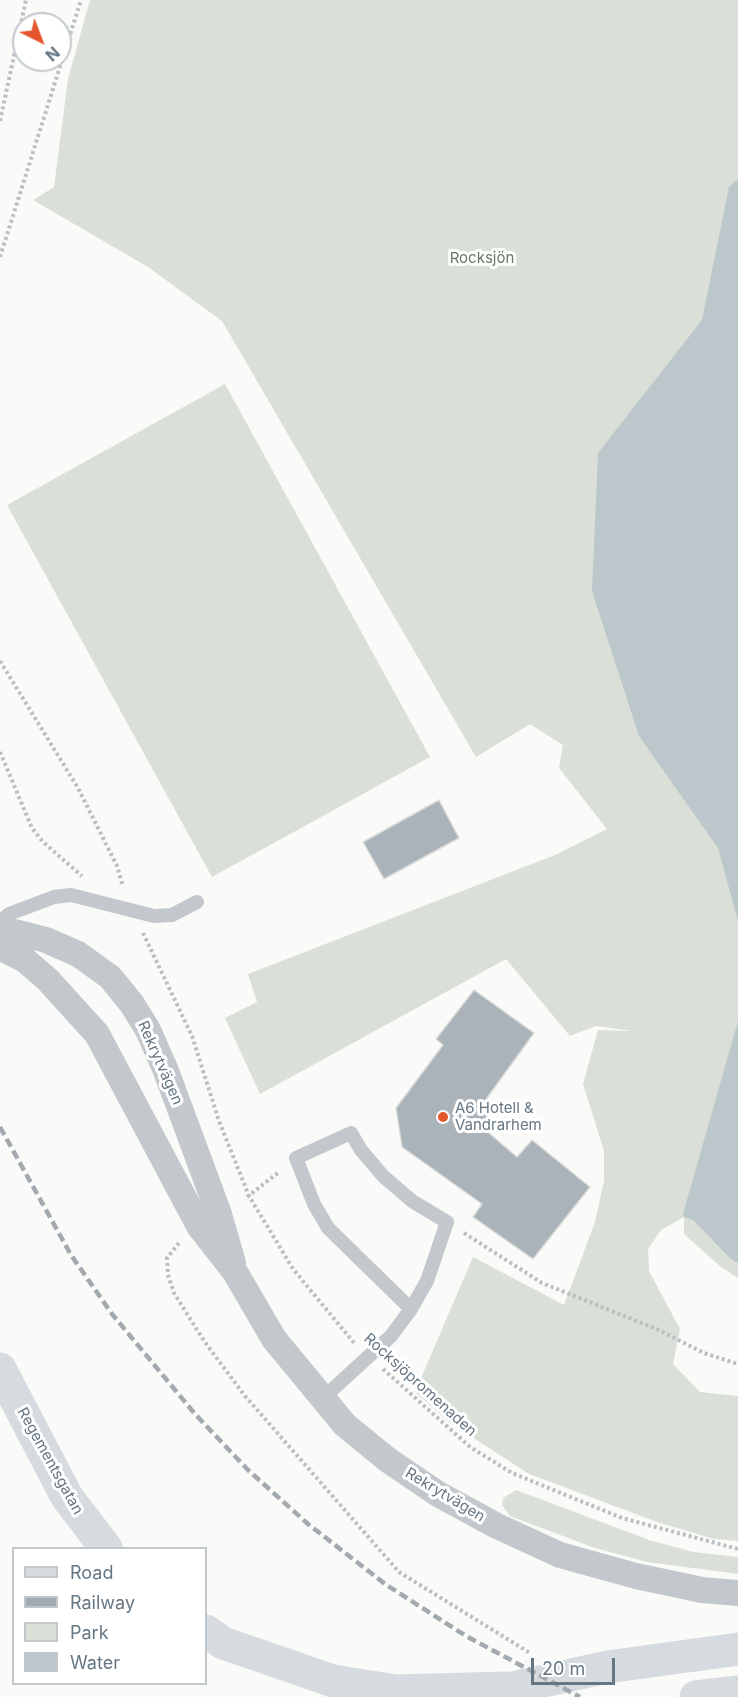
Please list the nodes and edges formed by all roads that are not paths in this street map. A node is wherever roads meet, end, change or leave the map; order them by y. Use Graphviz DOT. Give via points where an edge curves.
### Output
graph roads {
  1 [pos="197,902"];
  2 [pos="0,921"];
  3 [pos="0,934"];
  4 [pos="0,947"];
  5 [pos="209,1220"];
  6 [pos="411,1309"];
  7 [pos="0,1369"];
  8 [pos="322,1399"];
  9 [pos="105,1547"];
  10 [pos="738,1593"];
  11 [pos="207,1632"];
  12 [pos="738,1649"];
  13 [pos="507,1688"];
  14 [pos="738,1692"];
  15 [pos="699,1696"];
  16 [pos="472,1697"];
  1 -- 2 [label="lane" via="172,915 154,916 71,895 54,897"];
  3 -- 5 [label="street, Rekrytvägen" via="15,932 78,954 110,977 132,1004 166,1071"];
  4 -- 5 [label="street, Rekrytvägen" via="25,960 48,980 96,1034"];
  5 -- 8 [label="street, Rekrytvägen" via="274,1339"];
  6 -- 6 [label="lane" via="427,1281 447,1222 412,1201 383,1176 351,1133 296,1158 328,1228"];
  6 -- 8 [label="lane" via="392,1336"];
  7 -- 9 [label="street, Regementsgatan" via="67,1497"];
  8 -- 10 [label="street, Rekrytvägen" via="345,1425 388,1460 438,1494 497,1526 560,1555 691,1588"];
  11 -- 13 [label="street" via="223,1643 333,1681 396,1691"];
  12 -- 13 [label="street" via="607,1666"];
  13 -- 16 [label="street"];
  14 -- 15 [label="street"];
}
